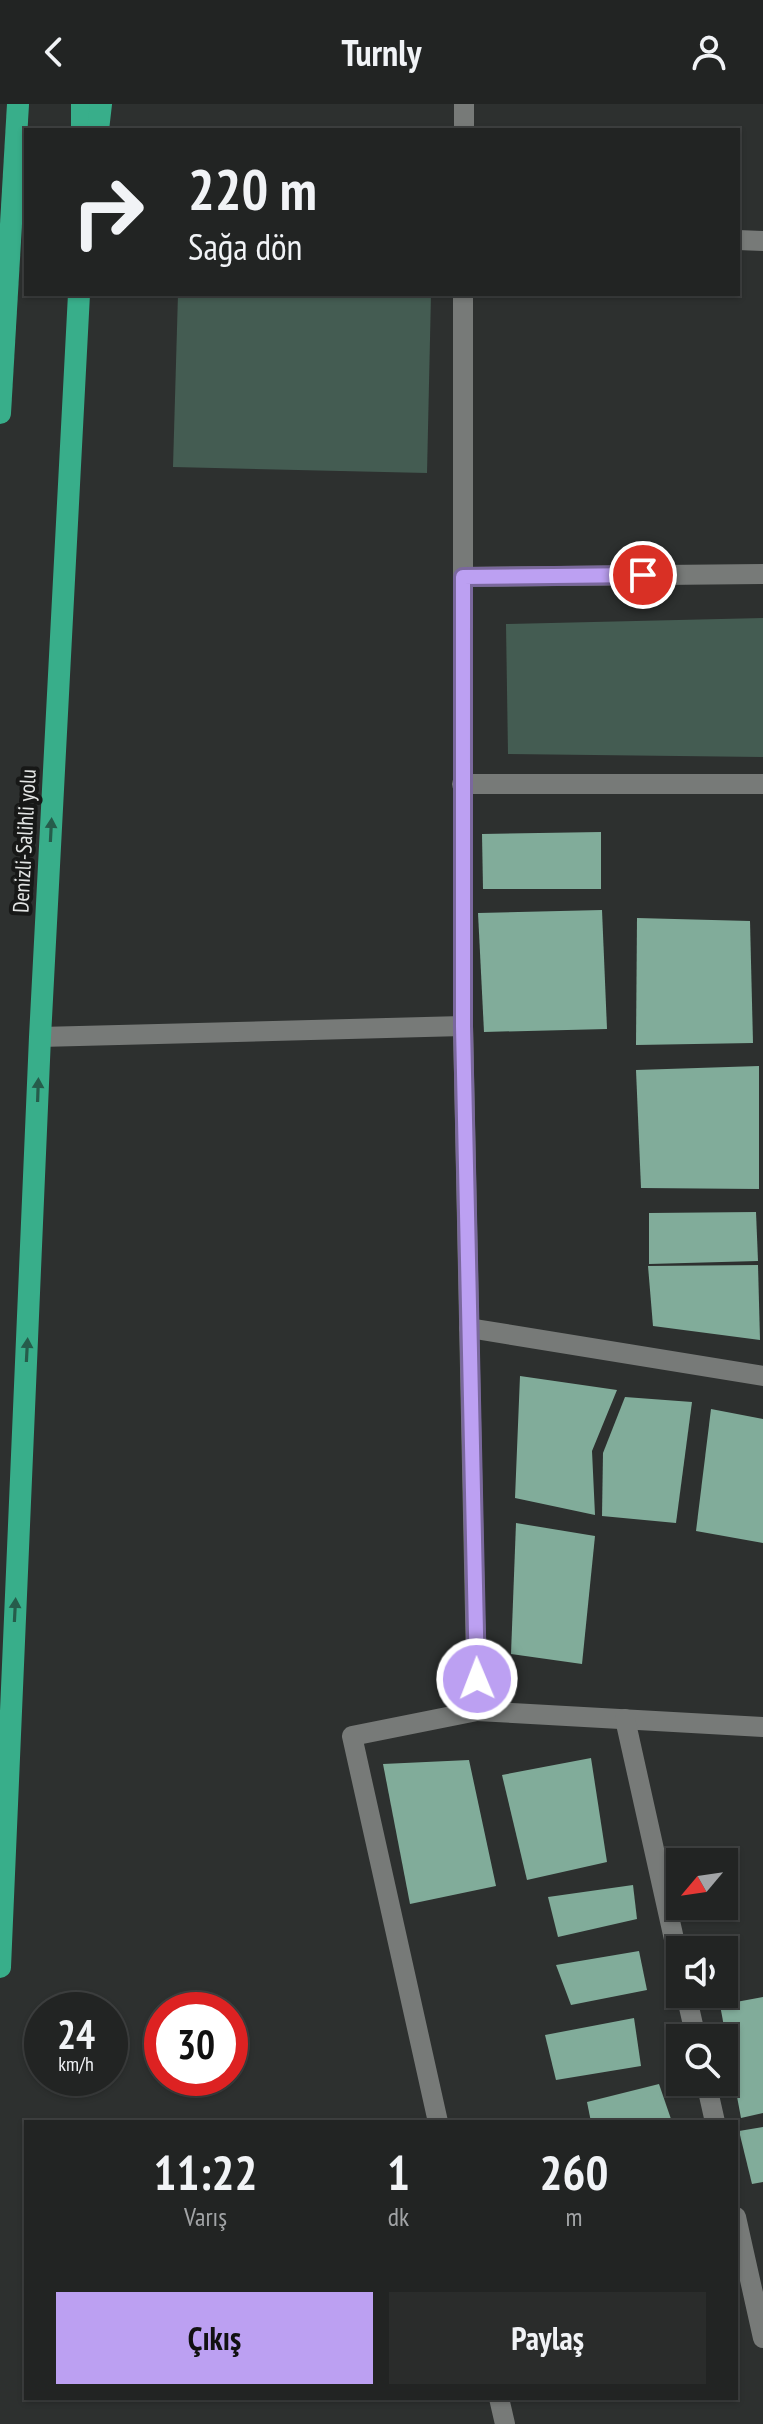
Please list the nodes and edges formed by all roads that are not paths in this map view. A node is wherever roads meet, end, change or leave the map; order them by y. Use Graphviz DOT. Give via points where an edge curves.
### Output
graph roads {
  1 [pos="18,104"];
  2 [pos="82,104"];
  3 [pos="101,104"];
  4 [pos="464,104"];
  5 [pos="82,128"];
  6 [pos="98,128"];
  7 [pos="464,128"];
  8 [pos="740,240"];
  9 [pos="763,241"];
  10 [pos="79,296"];
  11 [pos="463,296"];
  12 [pos="0,413"];
  13 [pos="763,574"];
  14 [pos="463,577"];
  15 [pos="462,784"];
  16 [pos="763,784"];
  17 [pos="463,1026"];
  18 [pos="40,1037"];
  19 [pos="469,1328"];
  20 [pos="763,1376"];
  21 [pos="477,1711"];
  22 [pos="625,1719"];
  23 [pos="763,1727"];
  24 [pos="673,1936"];
  25 [pos="0,1967"];
  26 [pos="709,2096"];
  27 [pos="438,2120"];
  28 [pos="715,2120"];
  29 [pos="738,2226"];
  30 [pos="763,2338"];
  31 [pos="499,2400"];
  32 [pos="505,2424"];
  1 -- 12 [label="highway"];
  2 -- 5 [label="highway"];
  3 -- 6 [label="highway"];
  4 -- 7 [label="street"];
  8 -- 9 [label="street"];
  18 -- 10 [label="highway, Denizli-Salihli yolu, one-way"];
  11 -- 14 [label="street"];
  13 -- 14 [label="street"];
  14 -- 15 [label="street"];
  15 -- 16 [label="street"];
  15 -- 17 [label="street"];
  17 -- 18 [label="street"];
  17 -- 19 [label="street"];
  25 -- 18 [label="highway, Denizli-Salihli yolu, one-way"];
  19 -- 20 [label="street"];
  19 -- 21 [label="street"];
  21 -- 22 [label="street"];
  21 -- 27 [label="street" via="352,1736"];
  22 -- 23 [label="street"];
  22 -- 24 [label="street"];
  26 -- 28 [label="street"];
  29 -- 30 [label="street"];
  31 -- 32 [label="street"];
}
